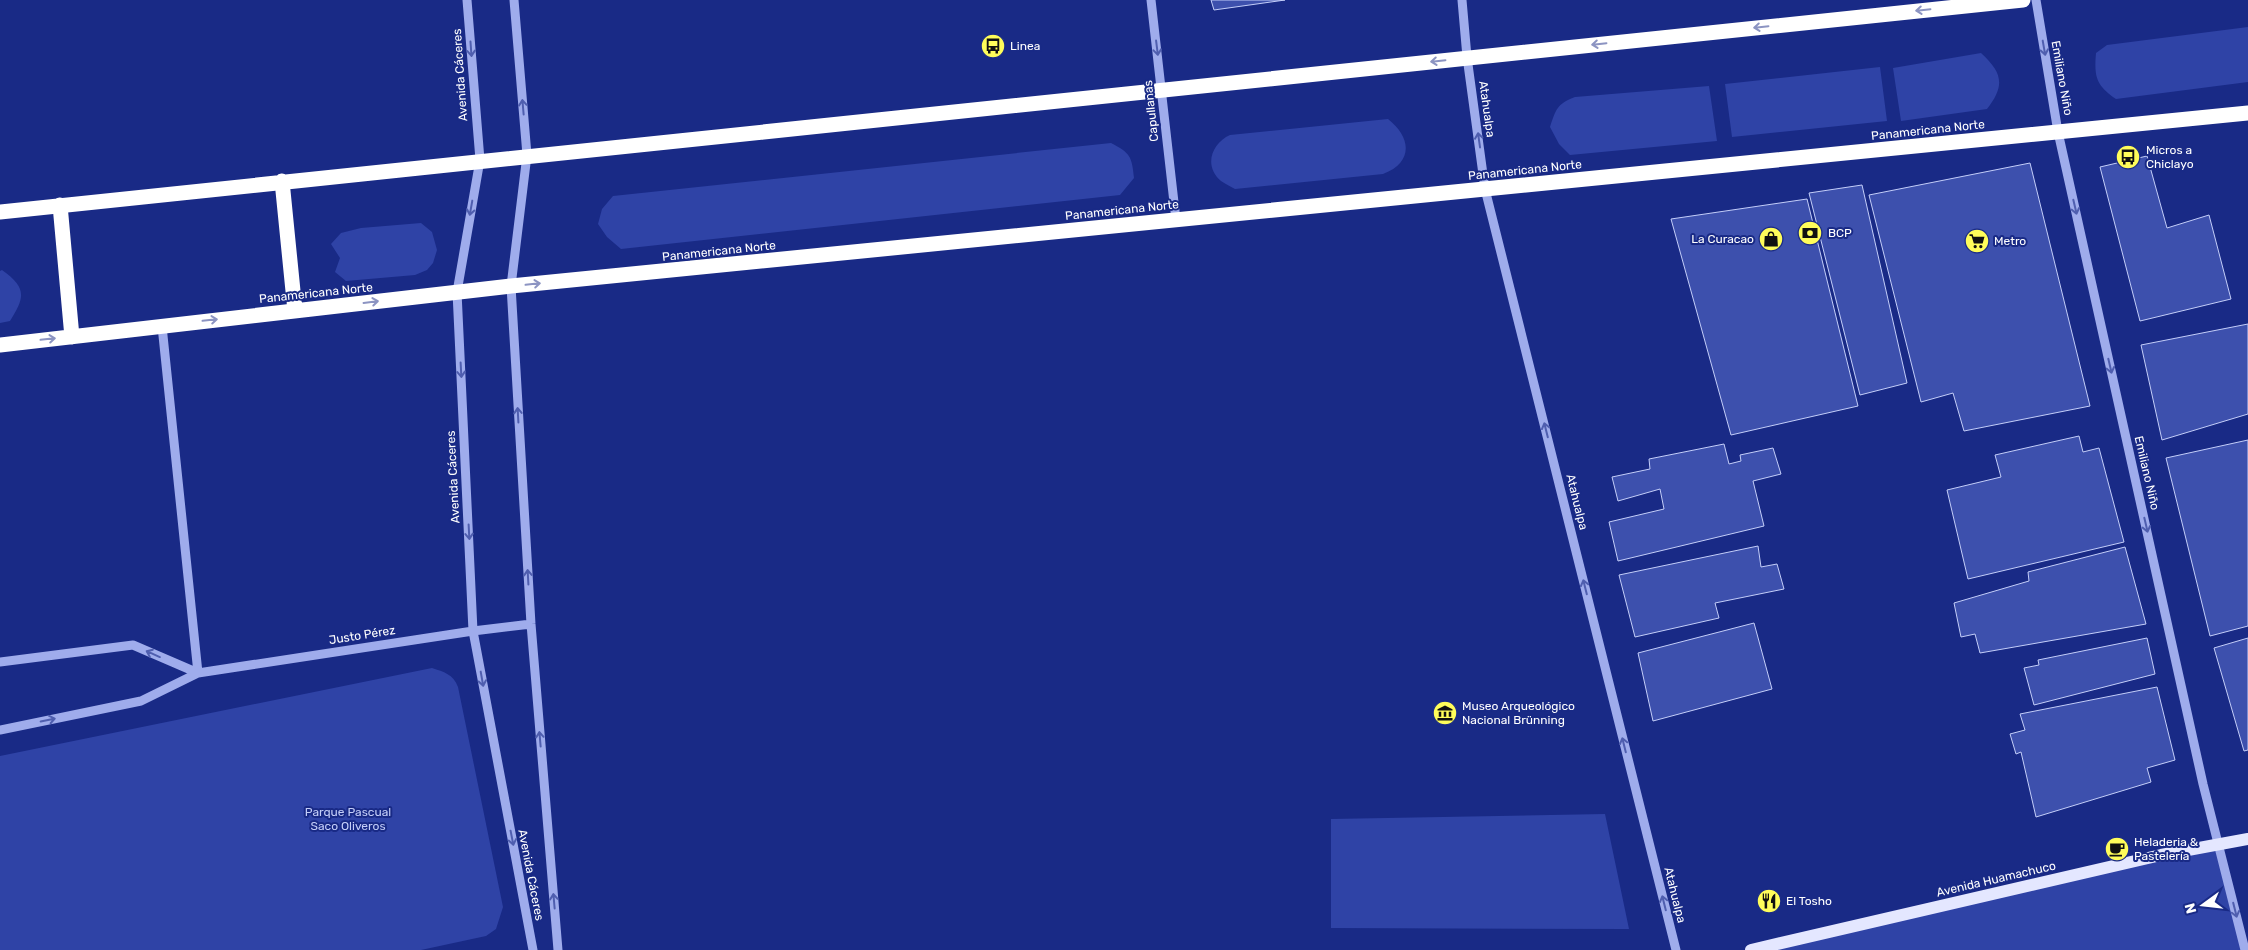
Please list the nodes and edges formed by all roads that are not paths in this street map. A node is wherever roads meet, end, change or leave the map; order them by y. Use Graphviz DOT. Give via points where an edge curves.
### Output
graph roads {
  1 [pos="467,0"];
  2 [pos="514,0"];
  3 [pos="1151,0"];
  4 [pos="1462,0"];
  5 [pos="2023,0"];
  6 [pos="2036,0"];
  7 [pos="1467,57"];
  8 [pos="1162,90"];
  9 [pos="2248,113"];
  10 [pos="2058,132"];
  11 [pos="527,155"];
  12 [pos="480,160"];
  13 [pos="282,182"];
  14 [pos="1486,189"];
  15 [pos="60,205"];
  16 [pos="0,212"];
  17 [pos="1176,220"];
  18 [pos="511,286"];
  19 [pos="457,292"];
  20 [pos="295,311"];
  21 [pos="162,326"];
  22 [pos="72,337"];
  23 [pos="0,345"];
  24 [pos="531,624"];
  25 [pos="473,631"];
  26 [pos="0,662"];
  27 [pos="198,673"];
  28 [pos="0,730"];
  29 [pos="2248,839"];
  30 [pos="2220,846"];
  31 [pos="533,950"];
  32 [pos="558,950"];
  33 [pos="1676,950"];
  34 [pos="1751,950"];
  35 [pos="2245,950"];
  1 -- 12 [label="street, Avenida Cáceres, one-way"];
  11 -- 2 [label="street, Avenida Cáceres, one-way"];
  3 -- 8 [label="street, Capullanas, one-way"];
  4 -- 7 [label="street, Atahualpa"];
  5 -- 7 [label="highway, one-way"];
  6 -- 10 [label="street, Emiliano Niño, one-way"];
  7 -- 8 [label="highway, one-way"];
  14 -- 7 [label="street, Atahualpa, one-way"];
  8 -- 11 [label="highway"];
  8 -- 17 [label="street, Capullanas"];
  9 -- 10 [label="highway, Panamericana Norte"];
  10 -- 14 [label="highway, Panamericana Norte"];
  10 -- 30 [label="street, Emiliano Niño, one-way" via="2201,775"];
  11 -- 12 [label="highway"];
  11 -- 18 [label="street, Avenida Cáceres"];
  12 -- 13 [label="highway"];
  12 -- 19 [label="street, Avenida Cáceres, one-way"];
  13 -- 15 [label="highway"];
  13 -- 20 [label="highway"];
  14 -- 17 [label="highway, Panamericana Norte"];
  33 -- 14 [label="street, Atahualpa, one-way"];
  15 -- 16 [label="highway"];
  15 -- 22 [label="highway"];
  18 -- 17 [label="highway, Panamericana Norte, one-way"];
  18 -- 19 [label="highway, Panamericana Norte"];
  24 -- 18 [label="street, Avenida Cáceres, one-way"];
  20 -- 19 [label="highway, Panamericana Norte, one-way"];
  19 -- 25 [label="street, Avenida Cáceres, one-way"];
  21 -- 20 [label="highway, Panamericana Norte, one-way"];
  21 -- 22 [label="highway, Panamericana Norte"];
  21 -- 27 [label="street"];
  23 -- 22 [label="highway, Panamericana Norte, one-way"];
  24 -- 25 [label="street, Justo Pérez"];
  32 -- 24 [label="street, Avenida Cáceres, one-way"];
  25 -- 27 [label="street, Justo Pérez"];
  25 -- 31 [label="street, Avenida Cáceres, one-way"];
  27 -- 26 [label="street, one-way" via="133,645"];
  28 -- 27 [label="street, Justo Pérez, one-way" via="141,701"];
  29 -- 30 [label="main road, Avenida Huamachuco"];
  30 -- 34 [label="main road, Avenida Huamachuco" via="2161,856"];
  30 -- 35 [label="street, Emiliano Niño, one-way"];
}
